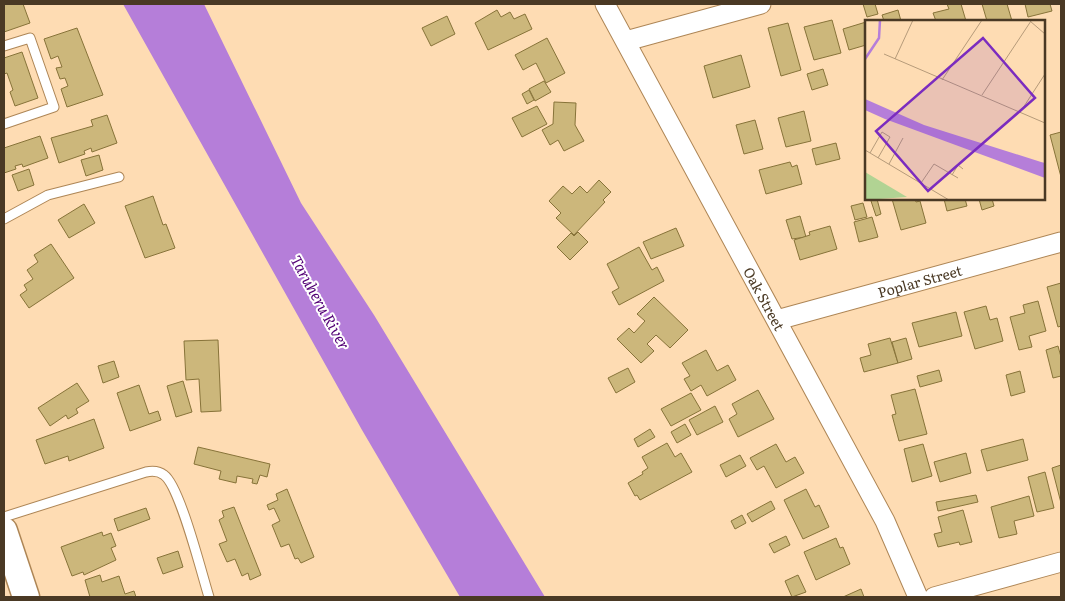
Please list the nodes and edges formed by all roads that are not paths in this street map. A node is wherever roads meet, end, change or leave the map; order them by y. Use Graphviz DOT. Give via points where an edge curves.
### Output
graph roads {
  1 [pos="605,4"];
  2 [pos="761,4"];
  3 [pos="626,41"];
  4 [pos="4,46"];
  5 [pos="4,124"];
  6 [pos="119,177"];
  7 [pos="4,219"];
  8 [pos="1061,242"];
  9 [pos="777,320"];
  10 [pos="4,517"];
  11 [pos="4,531"];
  12 [pos="1061,562"];
  13 [pos="26,597"];
  14 [pos="209,597"];
  15 [pos="918,597"];
  16 [pos="934,597"];
  1 -- 3 [label="street, Oak Street"];
  2 -- 3 [label="street"];
  3 -- 9 [label="street, Oak Street"];
  4 -- 5 [label="lane" via="30,38 54,107"];
  6 -- 7 [label="lane" via="48,194"];
  8 -- 9 [label="street, Poplar Street"];
  9 -- 15 [label="street, Oak Street" via="886,521"];
  10 -- 14 [label="lane" via="146,472 160,473 175,490"];
  11 -- 13 [label="street"];
  12 -- 16 [label="street"];
}
